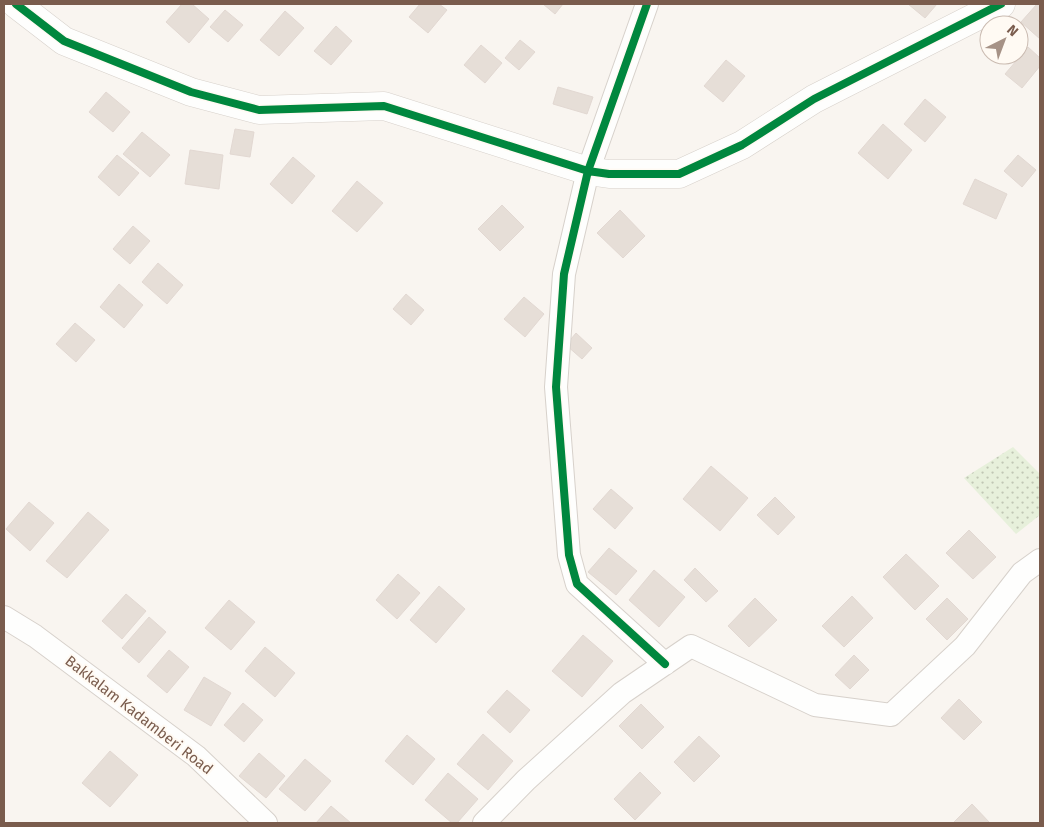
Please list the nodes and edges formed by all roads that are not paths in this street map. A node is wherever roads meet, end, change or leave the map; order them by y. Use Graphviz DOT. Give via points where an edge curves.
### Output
graph roads {
  1 [pos="16,4"];
  2 [pos="647,4"];
  3 [pos="1001,4"];
  4 [pos="588,172"];
  5 [pos="1040,560"];
  6 [pos="4,617"];
  7 [pos="665,664"];
  8 [pos="266,823"];
  9 [pos="484,823"];
  1 -- 4 [label="street" via="64,41 191,92 259,110 384,106"];
  2 -- 4 [label="street"];
  3 -- 4 [label="street" via="814,99 742,145 679,174"];
  4 -- 7 [label="street" via="564,274 556,387 569,555 576,584"];
  5 -- 7 [label="street" via="1022,573 964,646 891,715 815,705 691,646"];
  6 -- 8 [label="street, Bakkalam Kadamberi Road" via="35,636 196,756"];
  7 -- 9 [label="street" via="622,693 526,780"];
}
